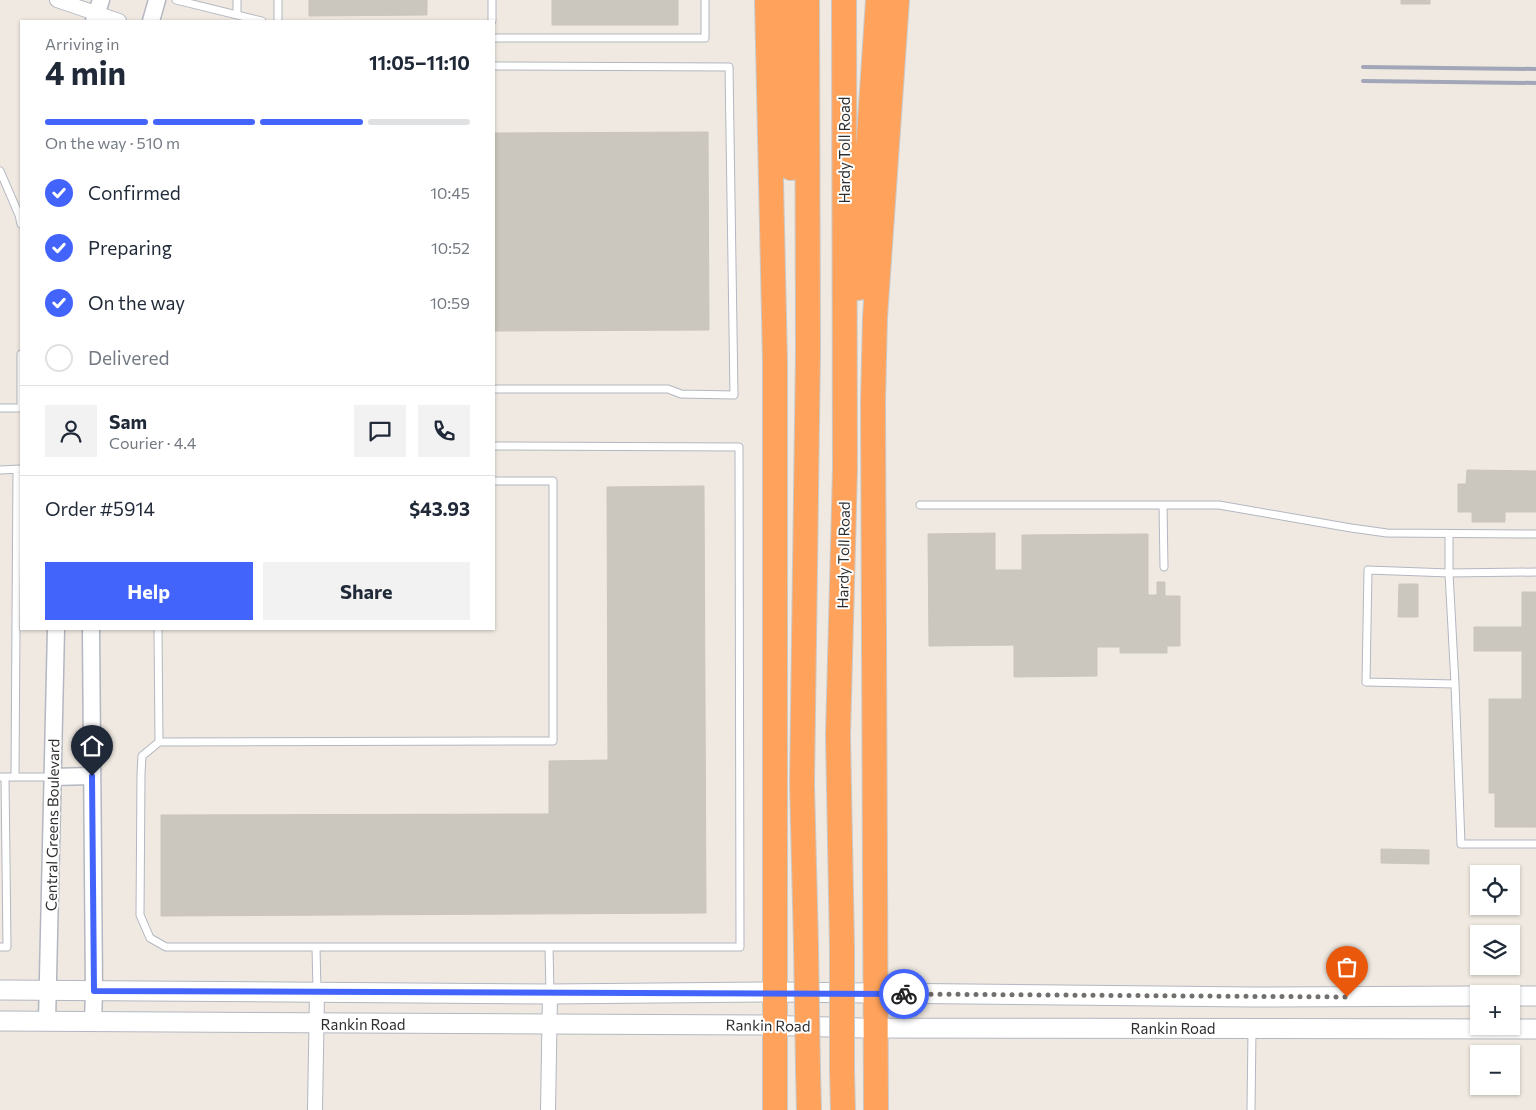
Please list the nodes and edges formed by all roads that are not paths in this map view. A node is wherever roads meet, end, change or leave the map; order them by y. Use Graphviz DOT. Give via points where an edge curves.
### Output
graph roads {
  1 [pos="58,0"];
  2 [pos="157,0"];
  3 [pos="176,0"];
  4 [pos="237,0"];
  5 [pos="278,0"];
  6 [pos="492,0"];
  7 [pos="705,0"];
  8 [pos="767,0"];
  9 [pos="788,0"];
  10 [pos="807,0"];
  11 [pos="844,0"];
  12 [pos="878,0"];
  13 [pos="897,0"];
  14 [pos="97,12"];
  15 [pos="237,15"];
  16 [pos="117,20"];
  17 [pos="151,20"];
  18 [pos="258,20"];
  19 [pos="278,20"];
  20 [pos="492,20"];
  21 [pos="495,38"];
  22 [pos="495,66"];
  23 [pos="0,171"];
  24 [pos="20,219"];
  25 [pos="808,351"];
  26 [pos="495,389"];
  27 [pos="0,408"];
  28 [pos="20,408"];
  29 [pos="495,446"];
  30 [pos="0,470"];
  31 [pos="19,470"];
  32 [pos="845,470"];
  33 [pos="495,481"];
  34 [pos="920,505"];
  35 [pos="1163,505"];
  36 [pos="1449,534"];
  37 [pos="1536,534"];
  38 [pos="1164,567"];
  39 [pos="1536,572"];
  40 [pos="1449,573"];
  41 [pos="56,630"];
  42 [pos="91,630"];
  43 [pos="158,630"];
  44 [pos="1455,684"];
  45 [pos="159,742"];
  46 [pos="92,776"];
  47 [pos="3,777"];
  48 [pos="16,777"];
  49 [pos="52,777"];
  50 [pos="1536,844"];
  51 [pos="549,946"];
  52 [pos="0,947"];
  53 [pos="316,947"];
  54 [pos="0,990"];
  55 [pos="48,990"];
  56 [pos="94,991"];
  57 [pos="775,992"];
  58 [pos="317,993"];
  59 [pos="550,994"];
  60 [pos="876,994"];
  61 [pos="1470,996"];
  62 [pos="1520,996"];
  63 [pos="1536,996"];
  64 [pos="1252,997"];
  65 [pos="0,1021"];
  66 [pos="48,1021"];
  67 [pos="93,1022"];
  68 [pos="316,1024"];
  69 [pos="549,1024"];
  70 [pos="775,1025"];
  71 [pos="876,1028"];
  72 [pos="1252,1028"];
  73 [pos="1536,1029"];
  74 [pos="315,1110"];
  75 [pos="548,1110"];
  76 [pos="775,1110"];
  77 [pos="809,1110"];
  78 [pos="843,1110"];
  79 [pos="876,1110"];
  80 [pos="1251,1110"];
  1 -- 14 [label="street"];
  2 -- 17 [label="street"];
  3 -- 15 [label="lane"];
  4 -- 15 [label="lane"];
  5 -- 19 [label="lane"];
  6 -- 20 [label="lane"];
  7 -- 21 [label="lane" via="705,38"];
  8 -- 57 [label="highway" via="776,362"];
  9 -- 25 [label="highway" via="792,210"];
  10 -- 25 [label="highway"];
  11 -- 32 [label="highway, Hardy Toll Road"];
  12 -- 32 [label="highway"];
  13 -- 60 [label="highway" via="875,317 873,401"];
  14 -- 16 [label="street"];
  15 -- 18 [label="lane"];
  22 -- 26 [label="lane" via="729,67 734,395 681,394 668,389"];
  23 -- 24 [label="lane"];
  25 -- 77 [label="highway, bridge" via="802,784"];
  27 -- 28 [label="lane"];
  29 -- 51 [label="lane" via="740,448 740,947"];
  30 -- 31 [label="lane"];
  31 -- 48 [label="lane"];
  32 -- 78 [label="highway, Hardy Toll Road, bridge" via="838,734"];
  33 -- 45 [label="lane" via="553,481 553,742"];
  34 -- 35 [label="lane"];
  35 -- 36 [label="lane" via="1219,505 1387,533"];
  35 -- 38 [label="lane"];
  36 -- 37 [label="lane"];
  36 -- 40 [label="lane"];
  39 -- 40 [label="lane"];
  40 -- 44 [label="lane"];
  40 -- 44 [label="lane" via="1368,570 1366,682"];
  41 -- 49 [label="street, Central Greens Boulevard"];
  42 -- 46 [label="street"];
  43 -- 45 [label="lane"];
  44 -- 50 [label="lane" via="1461,844"];
  45 -- 53 [label="lane" via="142,756 140,915 150,938 166,948"];
  46 -- 49 [label="street"];
  46 -- 56 [label="street"];
  47 -- 48 [label="lane"];
  47 -- 52 [label="lane" via="7,947"];
  48 -- 49 [label="lane"];
  49 -- 55 [label="street, Central Greens Boulevard"];
  51 -- 53 [label="lane"];
  51 -- 59 [label="lane"];
  53 -- 58 [label="lane"];
  54 -- 55 [label="main road, Rankin Road"];
  55 -- 56 [label="main road, Rankin Road"];
  55 -- 66 [label="street, Central Greens Boulevard"];
  56 -- 58 [label="main road, Rankin Road"];
  56 -- 67 [label="street"];
  57 -- 59 [label="main road, Rankin Road"];
  57 -- 60 [label="main road, Rankin Road"];
  57 -- 70 [label="highway"];
  58 -- 59 [label="main road, Rankin Road"];
  58 -- 68 [label="street"];
  59 -- 69 [label="street"];
  60 -- 64 [label="main road, Rankin Road"];
  60 -- 71 [label="highway"];
  61 -- 64 [label="main road, Rankin Road"];
  62 -- 63 [label="main road"];
  64 -- 72 [label="main road"];
  65 -- 66 [label="main road, Rankin Road"];
  66 -- 67 [label="main road, Rankin Road"];
  67 -- 68 [label="main road, Rankin Road"];
  68 -- 69 [label="main road, Rankin Road"];
  68 -- 74 [label="street"];
  69 -- 70 [label="main road, Rankin Road"];
  69 -- 75 [label="street"];
  70 -- 71 [label="main road, Rankin Road"];
  70 -- 76 [label="highway"];
  71 -- 72 [label="main road, Rankin Road"];
  71 -- 79 [label="highway"];
  72 -- 73 [label="main road, Rankin Road"];
  72 -- 80 [label="lane"];
}
